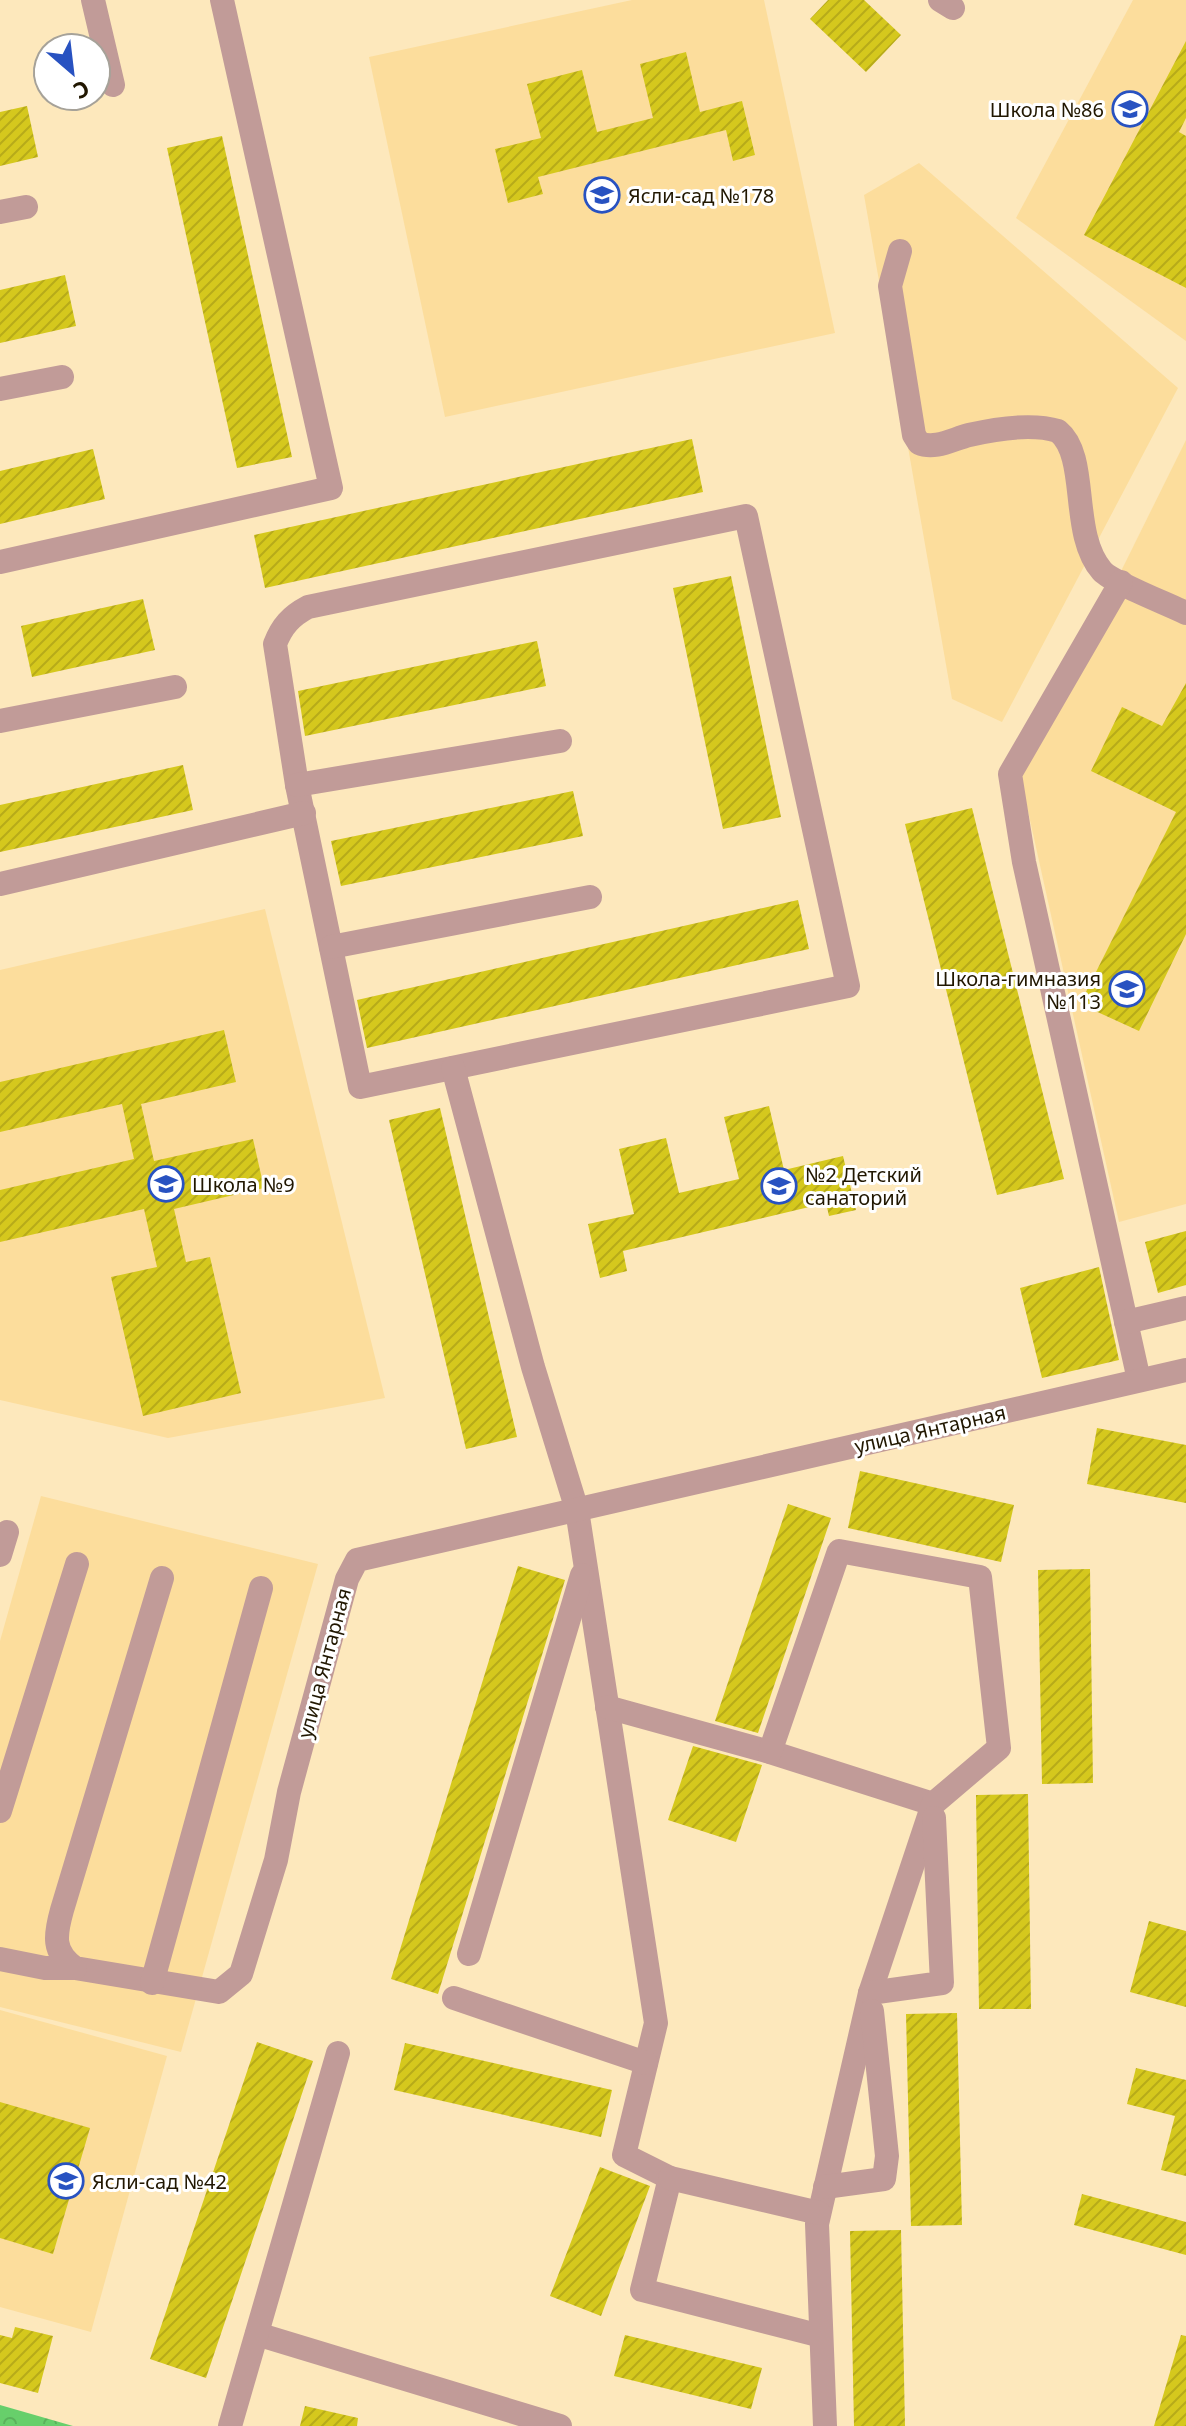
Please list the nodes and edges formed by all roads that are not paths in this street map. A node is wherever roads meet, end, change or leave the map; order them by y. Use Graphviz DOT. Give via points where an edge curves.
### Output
graph roads {
  1 [pos="93,0"];
  2 [pos="222,0"];
  3 [pos="113,85"];
  4 [pos="26,207"];
  5 [pos="0,212"];
  6 [pos="900,251"];
  7 [pos="62,377"];
  8 [pos="0,389"];
  9 [pos="0,562"];
  10 [pos="1121,582"];
  11 [pos="1186,613"];
  12 [pos="175,687"];
  13 [pos="0,721"];
  14 [pos="560,741"];
  15 [pos="297,785"];
  16 [pos="304,813"];
  17 [pos="0,884"];
  18 [pos="590,897"];
  19 [pos="331,947"];
  20 [pos="453,1068"];
  21 [pos="1186,1308"];
  22 [pos="1126,1322"];
  23 [pos="1186,1370"];
  24 [pos="1139,1380"];
  25 [pos="577,1510"];
  26 [pos="77,1564"];
  27 [pos="584,1569"];
  28 [pos="162,1578"];
  29 [pos="261,1588"];
  30 [pos="607,1707"];
  31 [pos="770,1752"];
  32 [pos="933,1804"];
  33 [pos="0,1811"];
  34 [pos="469,1954"];
  35 [pos="0,1959"];
  36 [pos="75,1968"];
  37 [pos="152,1983"];
  38 [pos="870,1993"];
  39 [pos="454,1998"];
  40 [pos="338,2053"];
  41 [pos="646,2063"];
  42 [pos="670,2178"];
  43 [pos="825,2187"];
  44 [pos="819,2213"];
  45 [pos="257,2334"];
  46 [pos="821,2336"];
  47 [pos="230,2426"];
  48 [pos="560,2426"];
  49 [pos="825,2426"];
  1 -- 3 [label="street"];
  2 -- 9 [label="street" via="331,488"];
  4 -- 5 [label="street"];
  6 -- 10 [label="street" via="890,286 919,443 930,447 1017,428 1058,431 1073,446 1076,488 1093,556 1103,573"];
  7 -- 8 [label="street"];
  10 -- 11 [label="street"];
  10 -- 22 [label="street" via="1010,774 1024,862"];
  12 -- 13 [label="street"];
  14 -- 15 [label="street"];
  15 -- 16 [label="street"];
  15 -- 20 [label="street" via="275,644 293,615 308,607 746,516 848,986"];
  16 -- 17 [label="street"];
  16 -- 19 [label="street"];
  18 -- 19 [label="street"];
  19 -- 20 [label="street" via="360,1087"];
  20 -- 25 [label="street"];
  21 -- 22 [label="street"];
  22 -- 24 [label="street"];
  23 -- 24 [label="street, улица Янтарная"];
  24 -- 25 [label="street, улица Янтарная"];
  25 -- 27 [label="street"];
  25 -- 37 [label="street, улица Янтарная" via="357,1560 347,1579 289,1792 276,1860 241,1974 219,1992"];
  26 -- 33 [label="street"];
  27 -- 30 [label="street"];
  27 -- 34 [label="street"];
  28 -- 36 [label="street" via="56,1934 56,1948"];
  29 -- 37 [label="street"];
  30 -- 31 [label="street"];
  30 -- 41 [label="street" via="656,2023"];
  31 -- 32 [label="street"];
  31 -- 32 [label="street" via="839,1551 980,1577 999,1748"];
  32 -- 38 [label="street"];
  32 -- 38 [label="street" via="942,1983"];
  35 -- 36 [label="street, улица Янтарная"];
  36 -- 37 [label="street, улица Янтарная"];
  38 -- 43 [label="street"];
  38 -- 43 [label="street" via="887,2156 884,2179"];
  39 -- 41 [label="street"];
  40 -- 45 [label="street"];
  41 -- 42 [label="street" via="624,2155"];
  42 -- 44 [label="street"];
  42 -- 46 [label="street" via="642,2290"];
  43 -- 44 [label="street"];
  44 -- 46 [label="street"];
  45 -- 47 [label="street"];
  45 -- 48 [label="street"];
  46 -- 49 [label="street"];
}
